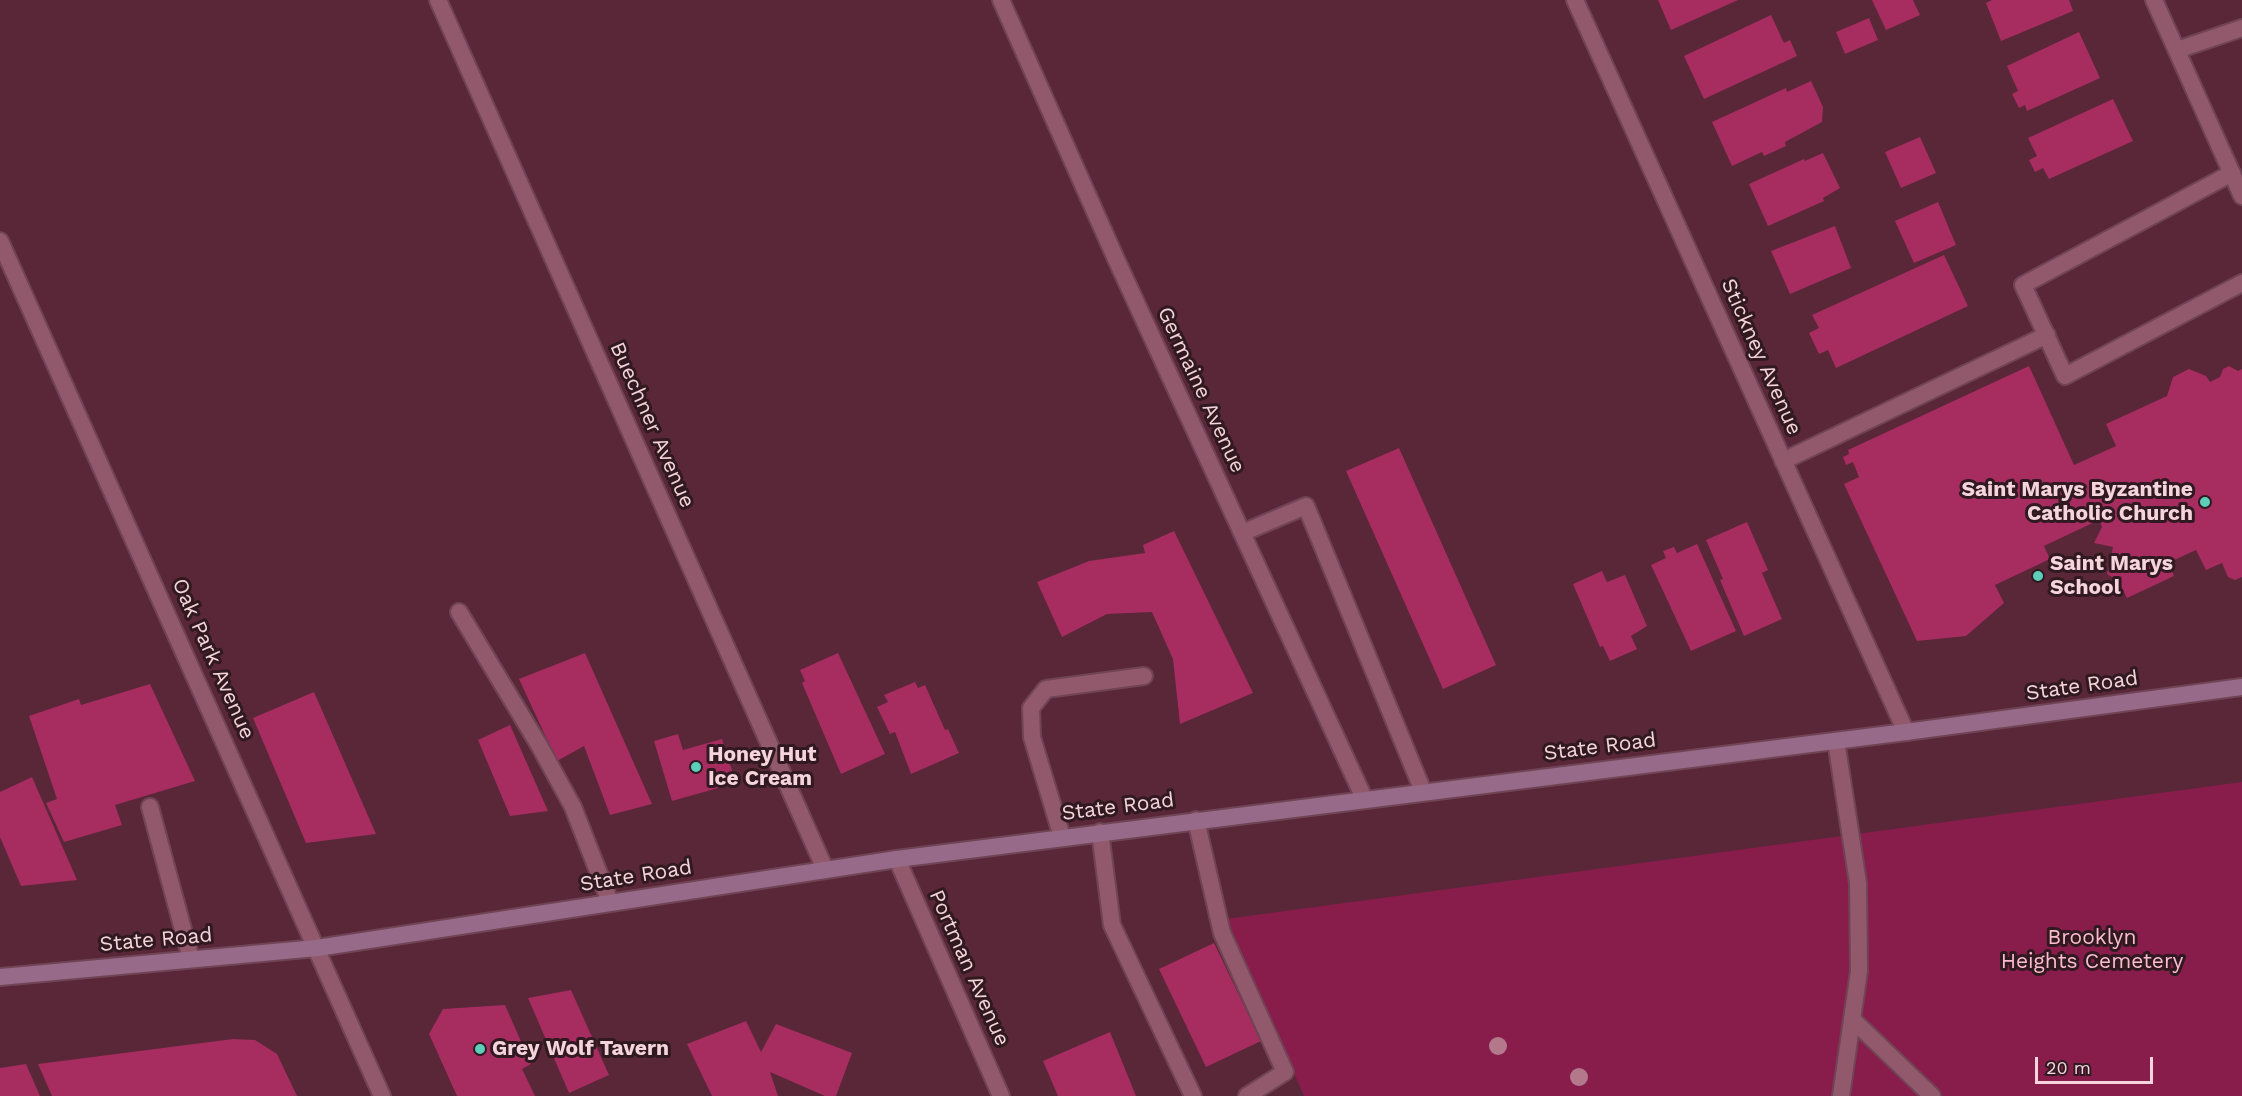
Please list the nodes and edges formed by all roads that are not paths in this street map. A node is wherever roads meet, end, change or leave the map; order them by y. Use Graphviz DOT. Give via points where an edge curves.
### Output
graph roads {
  1 [pos="438,0"];
  2 [pos="1001,0"];
  3 [pos="1575,0"];
  4 [pos="2154,0"];
  5 [pos="2242,28"];
  6 [pos="2177,50"];
  7 [pos="2232,173"];
  8 [pos="2242,196"];
  9 [pos="0,241"];
  10 [pos="2242,283"];
  11 [pos="2047,335"];
  12 [pos="1783,461"];
  13 [pos="1242,532"];
  14 [pos="459,612"];
  15 [pos="1144,676"];
  16 [pos="2242,687"];
  17 [pos="1906,732"];
  18 [pos="1836,741"];
  19 [pos="1424,791"];
  20 [pos="1364,798"];
  21 [pos="150,807"];
  22 [pos="1196,820"];
  23 [pos="1100,832"];
  24 [pos="1062,837"];
  25 [pos="897,859"];
  26 [pos="825,869"];
  27 [pos="610,902"];
  28 [pos="317,948"];
  29 [pos="191,959"];
  30 [pos="0,977"];
  31 [pos="1853,1020"];
  32 [pos="382,1096"];
  33 [pos="1000,1096"];
  34 [pos="1193,1096"];
  35 [pos="1247,1096"];
  36 [pos="1841,1096"];
  37 [pos="1932,1096"];
  1 -- 26 [label="street, Buechner Avenue"];
  2 -- 13 [label="street, Germaine Avenue"];
  3 -- 12 [label="street, Stickney Avenue"];
  4 -- 6 [label="street"];
  5 -- 6 [label="street"];
  6 -- 7 [label="street"];
  7 -- 8 [label="street"];
  7 -- 11 [label="street" via="2023,285"];
  9 -- 28 [label="street, Oak Park Avenue"];
  10 -- 11 [label="street" via="2065,376"];
  11 -- 12 [label="street"];
  12 -- 17 [label="street, Stickney Avenue"];
  13 -- 19 [label="street" via="1306,506"];
  13 -- 20 [label="street, Germaine Avenue"];
  14 -- 27 [label="street" via="573,807"];
  15 -- 24 [label="street" via="1046,689 1031,708 1032,737"];
  16 -- 17 [label="main road, State Road"];
  17 -- 18 [label="main road, State Road"];
  18 -- 19 [label="main road, State Road"];
  18 -- 31 [label="street" via="1858,883 1859,971"];
  19 -- 20 [label="main road, State Road"];
  20 -- 22 [label="main road, State Road"];
  21 -- 29 [label="street"];
  22 -- 23 [label="main road, State Road"];
  22 -- 35 [label="street" via="1222,933 1285,1072"];
  23 -- 24 [label="main road, State Road"];
  23 -- 34 [label="street" via="1112,925"];
  24 -- 25 [label="main road, State Road"];
  25 -- 26 [label="main road, State Road"];
  25 -- 33 [label="street, Portman Avenue"];
  26 -- 27 [label="main road, State Road"];
  27 -- 28 [label="main road, State Road"];
  28 -- 29 [label="main road, State Road"];
  28 -- 32 [label="street, Oak Park Avenue"];
  29 -- 30 [label="main road, State Road"];
  31 -- 36 [label="street"];
  31 -- 37 [label="street"];
}
